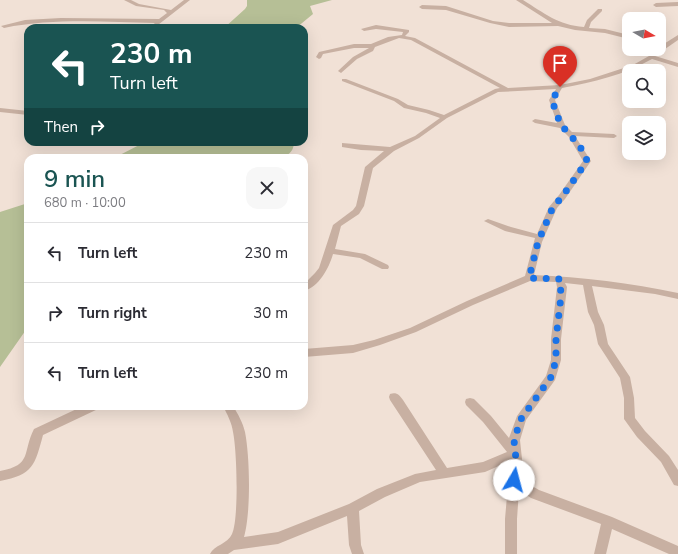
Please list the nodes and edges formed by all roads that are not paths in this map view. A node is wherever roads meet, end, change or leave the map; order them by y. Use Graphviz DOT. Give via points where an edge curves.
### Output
graph roads {
  1 [pos="127,0"];
  2 [pos="187,0"];
  3 [pos="519,0"];
  4 [pos="674,0"];
  5 [pos="678,3"];
  6 [pos="656,5"];
  7 [pos="422,7"];
  8 [pos="600,10"];
  9 [pos="170,13"];
  10 [pos="160,21"];
  11 [pos="156,24"];
  12 [pos="558,24"];
  13 [pos="4,26"];
  14 [pos="364,29"];
  15 [pos="586,29"];
  16 [pos="622,35"];
  17 [pos="401,36"];
  18 [pos="678,37"];
  19 [pos="666,42"];
  20 [pos="670,42"];
  21 [pos="678,44"];
  22 [pos="372,46"];
  23 [pos="319,57"];
  24 [pos="651,57"];
  25 [pos="678,65"];
  26 [pos="341,71"];
  27 [pos="344,80"];
  28 [pos="560,87"];
  29 [pos="505,88"];
  30 [pos="538,88"];
  31 [pos="552,100"];
  32 [pos="0,110"];
  33 [pos="24,113"];
  34 [pos="445,117"];
  35 [pos="535,122"];
  36 [pos="562,126"];
  37 [pos="572,136"];
  38 [pos="614,136"];
  39 [pos="345,145"];
  40 [pos="392,149"];
  41 [pos="488,221"];
  42 [pos="540,237"];
  43 [pos="331,251"];
  44 [pos="385,267"];
  45 [pos="529,278"];
  46 [pos="560,279"];
  47 [pos="588,284"];
  48 [pos="308,285"];
  49 [pos="678,296"];
  50 [pos="308,353"];
  51 [pos="394,397"];
  52 [pos="470,402"];
  53 [pos="85,410"];
  54 [pos="230,410"];
  55 [pos="515,453"];
  56 [pos="444,473"];
  57 [pos="0,476"];
  58 [pos="514,480"];
  59 [pos="678,481"];
  60 [pos="353,508"];
  61 [pos="608,521"];
  62 [pos="231,546"];
  63 [pos="678,552"];
  64 [pos="216,554"];
  65 [pos="358,554"];
  66 [pos="511,554"];
  67 [pos="600,554"];
  1 -- 9 [label="street" via="138,6 165,9"];
  2 -- 9 [label="street"];
  3 -- 12 [label="street"];
  4 -- 5 [label="street"];
  5 -- 6 [label="street"];
  7 -- 12 [label="street" via="446,8 505,25"];
  8 -- 15 [label="street" via="589,21"];
  9 -- 10 [label="street"];
  10 -- 11 [label="street"];
  10 -- 13 [label="street" via="61,20"];
  12 -- 15 [label="street"];
  14 -- 17 [label="street" via="376,27 406,31"];
  15 -- 16 [label="street"];
  17 -- 22 [label="street"];
  17 -- 29 [label="street" via="416,39"];
  18 -- 20 [label="street"];
  19 -- 20 [label="street"];
  20 -- 21 [label="street"];
  20 -- 24 [label="street"];
  22 -- 23 [label="street" via="332,49 321,53"];
  22 -- 26 [label="street" via="371,50 355,58"];
  24 -- 25 [label="street"];
  24 -- 28 [label="street" via="635,66 591,81"];
  27 -- 34 [label="street" via="396,100 406,107"];
  28 -- 30 [label="street"];
  28 -- 31 [label="street"];
  29 -- 30 [label="street"];
  29 -- 34 [label="street" via="491,92"];
  30 -- 31 [label="street"];
  31 -- 36 [label="street"];
  32 -- 33 [label="street"];
  34 -- 40 [label="street" via="417,137"];
  35 -- 36 [label="street"];
  36 -- 37 [label="street"];
  37 -- 38 [label="street" via="574,133"];
  37 -- 42 [label="street" via="587,161 553,207"];
  39 -- 40 [label="street"];
  40 -- 43 [label="street" via="369,168 360,206 356,212 337,225"];
  41 -- 42 [label="street"];
  42 -- 45 [label="street"];
  43 -- 44 [label="street" via="362,256"];
  43 -- 48 [label="street" via="322,271"];
  45 -- 46 [label="street"];
  45 -- 50 [label="street" via="413,330 353,349"];
  46 -- 47 [label="street"];
  46 -- 55 [label="street" via="562,286 556,360 551,377 521,419 514,440"];
  47 -- 49 [label="street"];
  47 -- 59 [label="street" via="603,344 625,377 630,419 665,459"];
  51 -- 56 [label="street"];
  52 -- 55 [label="street"];
  53 -- 57 [label="street" via="38,432 29,462 24,469"];
  54 -- 62 [label="street" via="239,432 242,524 238,538"];
  55 -- 56 [label="street" via="485,467"];
  55 -- 58 [label="street"];
  56 -- 60 [label="street" via="419,477"];
  58 -- 61 [label="street" via="535,494"];
  58 -- 66 [label="street"];
  60 -- 62 [label="street" via="278,538"];
  60 -- 65 [label="street" via="355,545"];
  61 -- 63 [label="street"];
  61 -- 67 [label="street"];
  62 -- 64 [label="street"];
}
